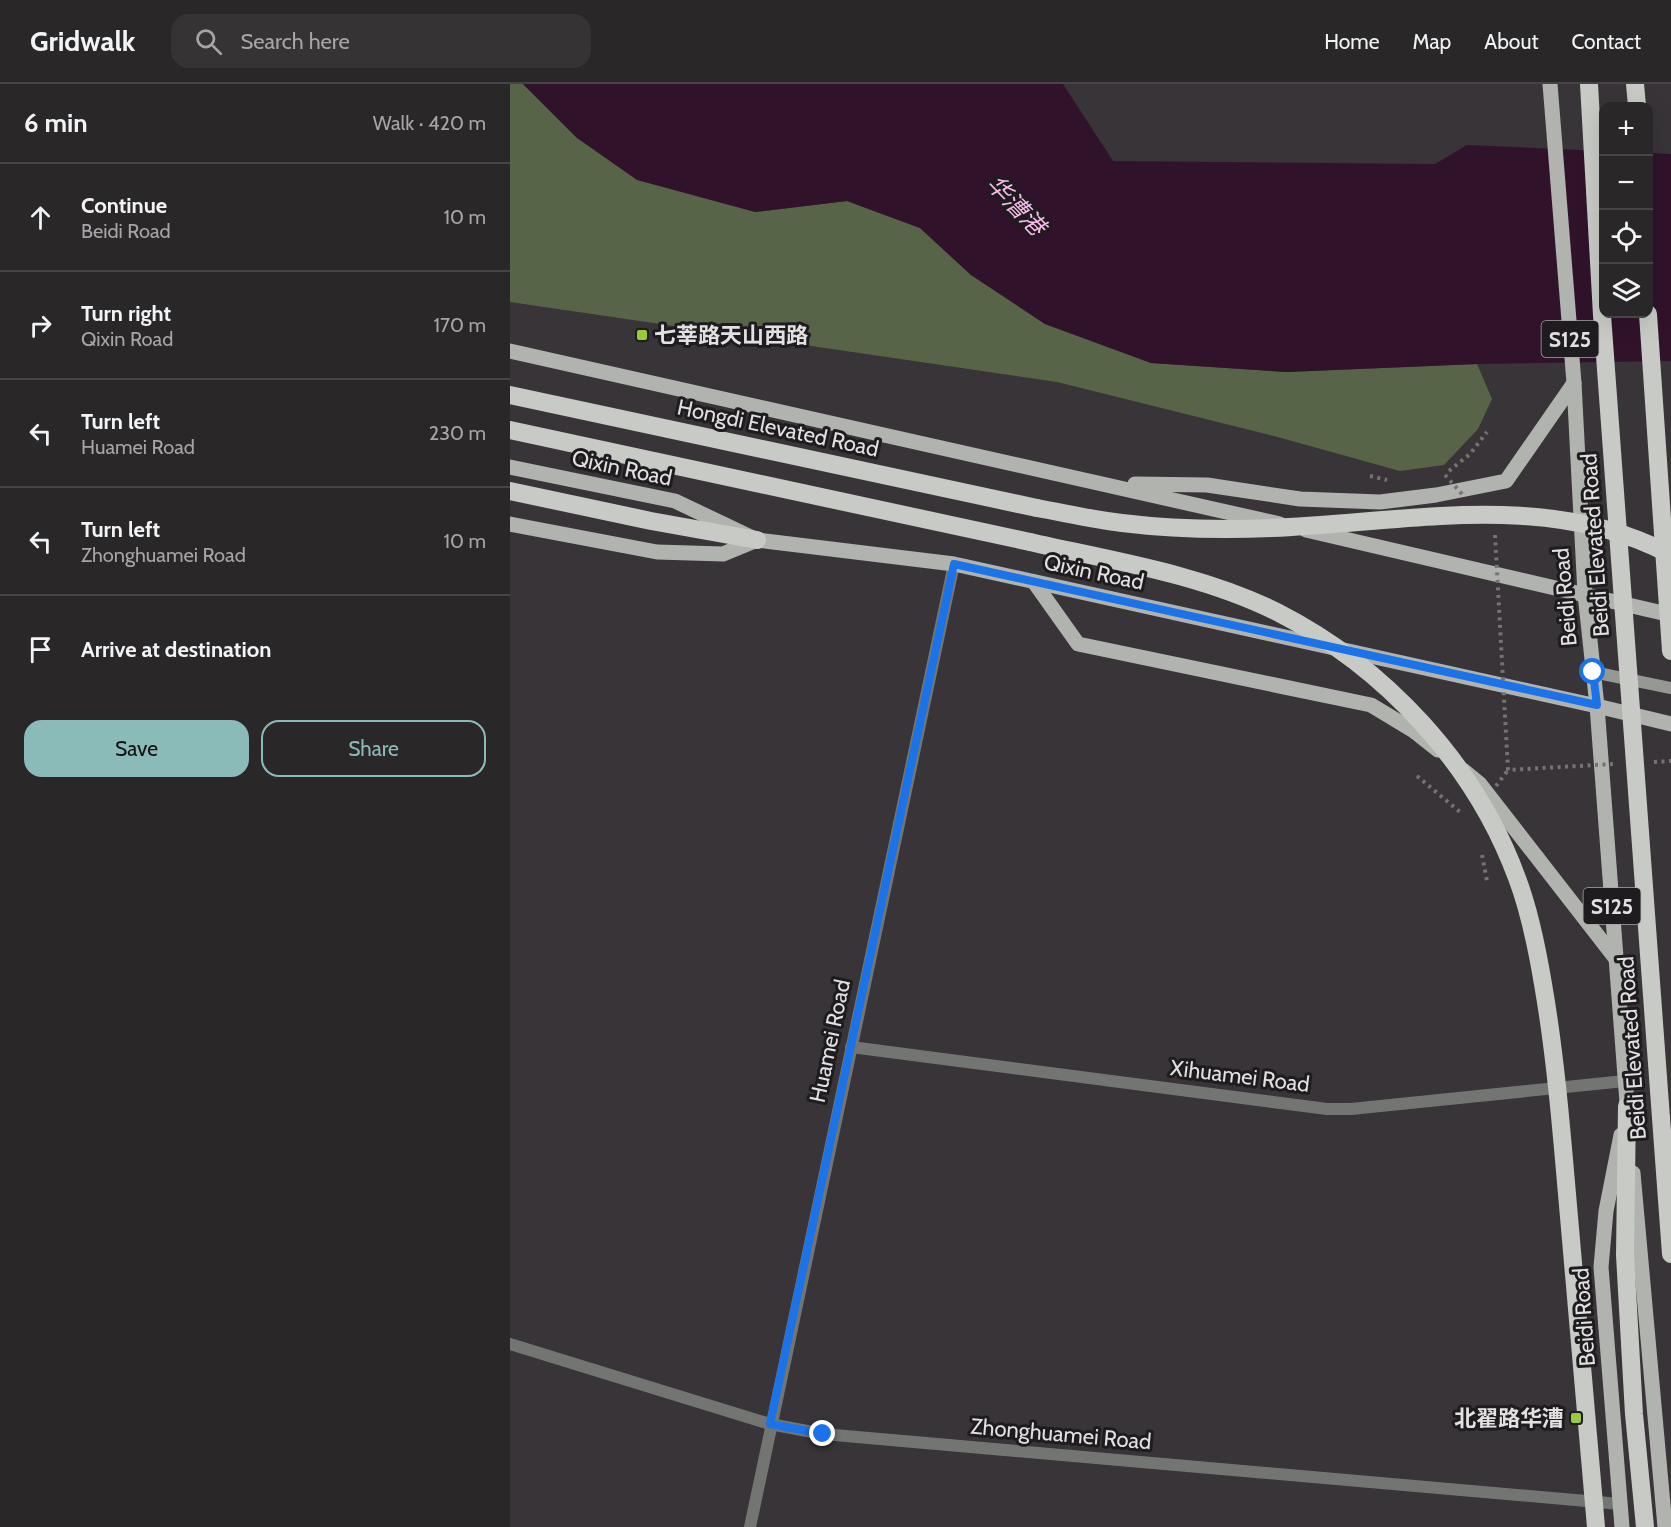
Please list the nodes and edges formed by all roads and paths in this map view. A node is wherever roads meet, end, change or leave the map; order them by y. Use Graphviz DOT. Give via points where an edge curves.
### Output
graph roads {
  1 [pos="1550,84"];
  2 [pos="1589,84"];
  3 [pos="1635,84"];
  4 [pos="1636,102"];
  5 [pos="1648,318"];
  6 [pos="510,351"];
  7 [pos="1574,383"];
  8 [pos="510,394"];
  9 [pos="510,430"];
  10 [pos="1487,432"];
  11 [pos="510,467"];
  12 [pos="1370,476"];
  13 [pos="1437,477"];
  14 [pos="1392,481"];
  15 [pos="1106,484"];
  16 [pos="510,491"];
  17 [pos="510,524"];
  18 [pos="1495,533"];
  19 [pos="757,540"];
  20 [pos="1671,555"];
  21 [pos="954,564"];
  22 [pos="1034,582"];
  23 [pos="1586,594"];
  24 [pos="1671,615"];
  25 [pos="1671,651"];
  26 [pos="1593,672"];
  27 [pos="1671,688"];
  28 [pos="1597,705"];
  29 [pos="1671,724"];
  30 [pos="1671,760"];
  31 [pos="1648,762"];
  32 [pos="1624,763"];
  33 [pos="1417,776"];
  34 [pos="1463,815"];
  35 [pos="1482,854"];
  36 [pos="1487,881"];
  37 [pos="1616,959"];
  38 [pos="851,1047"];
  39 [pos="1625,1081"];
  40 [pos="1627,1106"];
  41 [pos="1671,1254"];
  42 [pos="510,1344"];
  43 [pos="770,1424"];
  44 [pos="1620,1504"];
  45 [pos="750,1527"];
  46 [pos="1596,1527"];
  47 [pos="1622,1527"];
  48 [pos="1645,1527"];
  49 [pos="1665,1527"];
  1 -- 7 [label="main road, Beidi Road / S125"];
  2 -- 41 [label="highway, Beidi Elevated Road, bridge" via="1602,315"];
  3 -- 4 [label="highway"];
  5 -- 25 [label="highway, bridge"];
  6 -- 15 [label="main road"];
  7 -- 15 [label="main road" via="1506,481 1380,502 1300,500 1207,485"];
  7 -- 23 [label="main road, Beidi Road / S125"];
  8 -- 20 [label="highway, Hongdi Elevated Road, bridge" via="1119,523 1272,528 1456,514 1518,516 1586,524 1650,543"];
  9 -- 46 [label="highway, bridge" via="1189,579 1276,612 1319,636 1392,692 1465,777 1493,823 1518,878 1536,946 1551,1032"];
  10 -- 13 [label="path" via="1470,454"];
  11 -- 19 [label="main road, Qixin Road" via="675,501"];
  12 -- 14 [label="path"];
  15 -- 23 [label="main road"];
  16 -- 19 [label="highway"];
  17 -- 19 [label="main road" via="657,552 723,554"];
  18 -- 32 [label="path, bridge" via="1508,770"];
  19 -- 21 [label="main road, Qixin Road"];
  21 -- 22 [label="main road, Qixin Road"];
  21 -- 38 [label="street, Huamei Road"];
  22 -- 28 [label="main road, Qixin Road"];
  22 -- 37 [label="main road" via="1078,644 1371,705 1414,731 1480,784"];
  23 -- 24 [label="main road"];
  23 -- 26 [label="main road, Beidi Road / S125"];
  26 -- 27 [label="main road"];
  26 -- 28 [label="main road, Beidi Road / S125"];
  28 -- 29 [label="main road, Qixin Road"];
  28 -- 37 [label="main road, Beidi Road / S125"];
  30 -- 31 [label="path, bridge"];
  33 -- 34 [label="path"];
  35 -- 36 [label="path"];
  37 -- 39 [label="main road, Beidi Road / S125"];
  38 -- 39 [label="street, Xihuamei Road" via="1327,1109"];
  38 -- 43 [label="street, Huamei Road"];
  39 -- 40 [label="main road, Beidi Road / S125"];
  40 -- 44 [label="main road, Beidi Road" via="1606,1210 1601,1267"];
  40 -- 48 [label="highway" via="1626,1255 1634,1414"];
  40 -- 49 [label="main road, Beidi Road / S125"];
  42 -- 43 [label="street, Zhonghuamei Road"];
  43 -- 44 [label="street, Zhonghuamei Road" via="823,1434"];
  43 -- 45 [label="street, Huamei Road"];
  44 -- 47 [label="main road, Beidi Road"];
}
